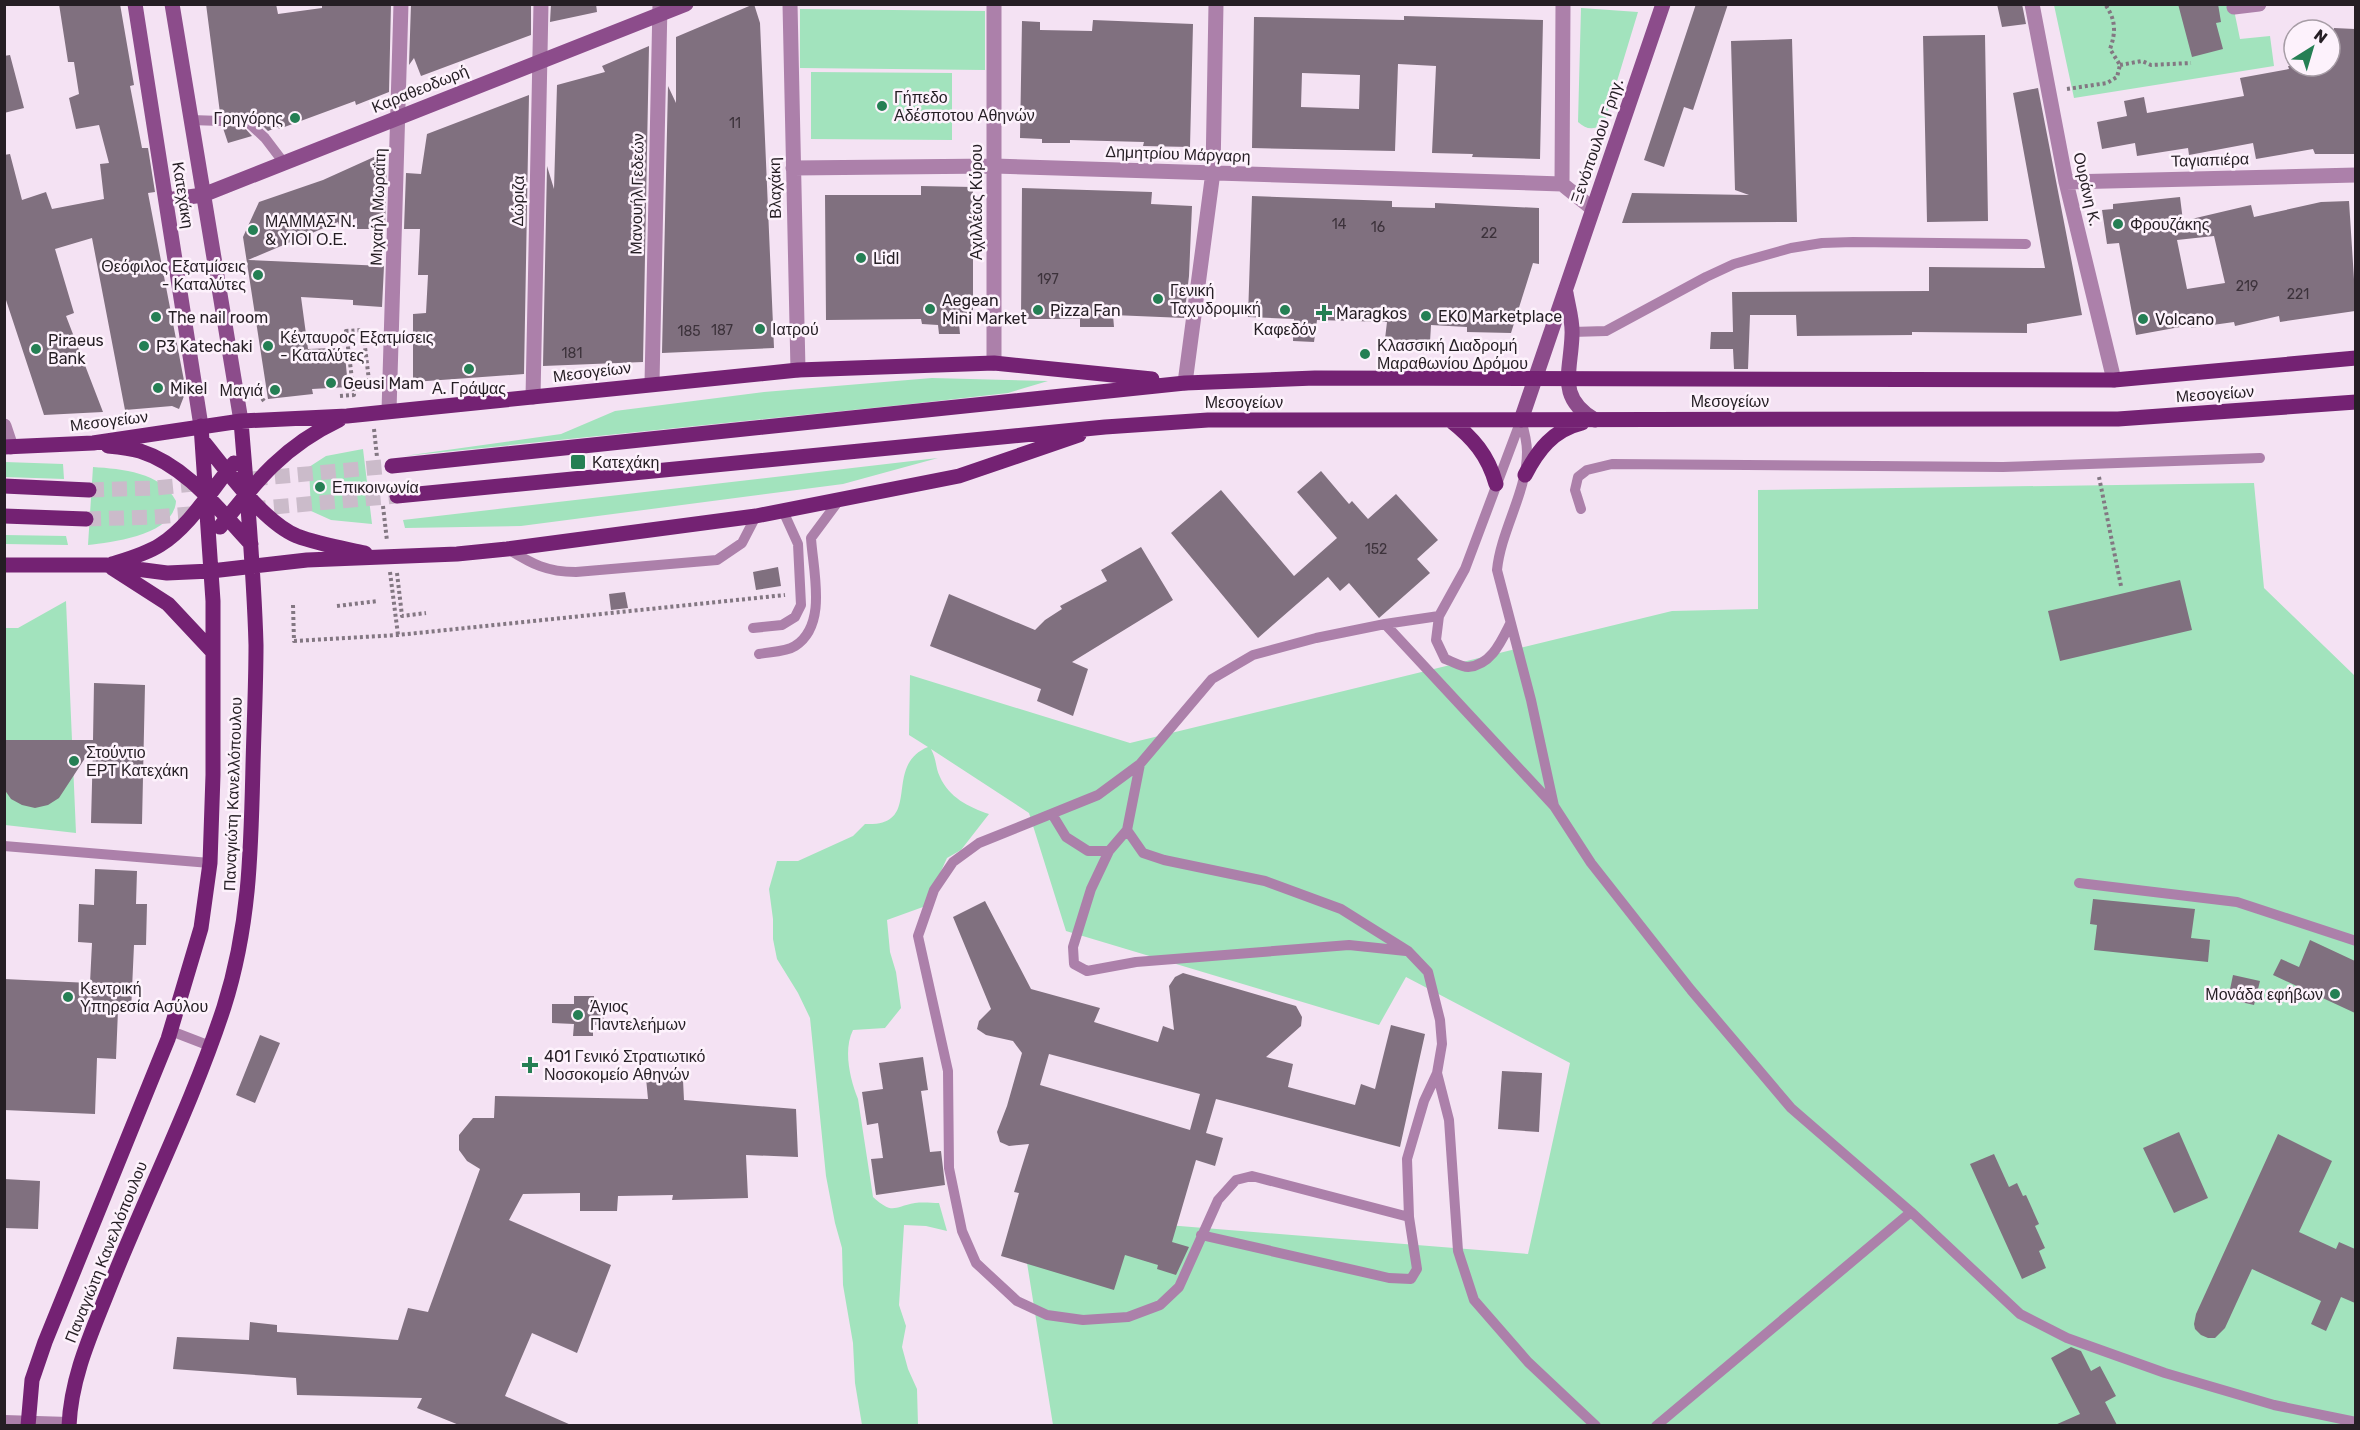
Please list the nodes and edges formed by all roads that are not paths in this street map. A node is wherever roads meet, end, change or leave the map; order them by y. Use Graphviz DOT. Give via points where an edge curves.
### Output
graph roads {
  1 [pos="135,4"];
  2 [pos="172,4"];
  3 [pos="401,4"];
  4 [pos="542,4"];
  5 [pos="686,4"];
  6 [pos="789,4"];
  7 [pos="994,4"];
  8 [pos="1216,4"];
  9 [pos="1563,4"];
  10 [pos="1663,4"];
  11 [pos="2032,4"];
  12 [pos="2259,4"];
  13 [pos="2234,7"];
  14 [pos="659,9"];
  15 [pos="539,62"];
  16 [pos="399,117"];
  17 [pos="191,120"];
  18 [pos="221,121"];
  19 [pos="250,124"];
  20 [pos="284,163"];
  21 [pos="994,166"];
  22 [pos="793,168"];
  23 [pos="1213,172"];
  24 [pos="2355,174"];
  25 [pos="2066,182"];
  26 [pos="1562,184"];
  27 [pos="203,195"];
  28 [pos="166,200"];
  29 [pos="1593,209"];
  30 [pos="2026,244"];
  31 [pos="1566,290"];
  32 [pos="1572,332"];
  33 [pos="2355,358"];
  34 [pos="994,363"];
  35 [pos="798,370"];
  36 [pos="1535,380"];
  37 [pos="1567,380"];
  38 [pos="2114,380"];
  39 [pos="652,383"];
  40 [pos="1185,383"];
  41 [pos="533,397"];
  42 [pos="2355,402"];
  43 [pos="389,411"];
  44 [pos="347,416"];
  45 [pos="1450,420"];
  46 [pos="1521,420"];
  47 [pos="1595,420"];
  48 [pos="241,421"];
  49 [pos="4,426"];
  50 [pos="1105,427"];
  51 [pos="201,433"];
  52 [pos="93,444"];
  53 [pos="8,447"];
  54 [pos="243,453"];
  55 [pos="2260,458"];
  56 [pos="393,466"];
  57 [pos="228,471"];
  58 [pos="1525,475"];
  59 [pos="1496,484"];
  60 [pos="4,486"];
  61 [pos="89,490"];
  62 [pos="247,494"];
  63 [pos="206,496"];
  64 [pos="389,496"];
  65 [pos="840,500"];
  66 [pos="1581,509"];
  67 [pos="783,511"];
  68 [pos="4,516"];
  69 [pos="756,516"];
  70 [pos="86,519"];
  71 [pos="227,519"];
  72 [pos="210,540"];
  73 [pos="251,544"];
  74 [pos="507,549"];
  75 [pos="389,556"];
  76 [pos="4,565"];
  77 [pos="106,565"];
  78 [pos="253,567"];
  79 [pos="211,571"];
  80 [pos="1439,616"];
  81 [pos="1385,624"];
  82 [pos="1510,624"];
  83 [pos="753,628"];
  84 [pos="212,651"];
  85 [pos="759,654"];
  86 [pos="1140,764"];
  87 [pos="1554,806"];
  88 [pos="1052,814"];
  89 [pos="1127,830"];
  90 [pos="4,846"];
  91 [pos="1109,851"];
  92 [pos="210,863"];
  93 [pos="2079,883"];
  94 [pos="2355,941"];
  95 [pos="1408,951"];
  96 [pos="171,1031"];
  97 [pos="210,1046"];
  98 [pos="1437,1073"];
  99 [pos="1911,1212"];
  100 [pos="1409,1216"];
  101 [pos="1201,1235"];
  102 [pos="4,1420"];
  103 [pos="2349,1422"];
  104 [pos="28,1423"];
  105 [pos="69,1424"];
  106 [pos="1596,1425"];
  107 [pos="1656,1425"];
  1 -- 28 [label="street, Κατεχάκη"];
  2 -- 17 [label="street, Κατεχάκη"];
  3 -- 16 [label="street, Μιχαήλ Μωραΐτη"];
  4 -- 15 [label="street, Δώριζα"];
  5 -- 14 [label="street, Καραθεοδωρή"];
  6 -- 22 [label="street, Βλαχάκη"];
  7 -- 21 [label="street, Αχιλλέως Κύρου"];
  8 -- 23 [label="street"];
  9 -- 26 [label="street"];
  10 -- 29 [label="street, Ξενόπουλου Γρηγ."];
  11 -- 25 [label="street, Ουράνη Κ."];
  12 -- 13 [label="street"];
  14 -- 15 [label="street, Καραθεοδωρή"];
  14 -- 39 [label="street, Μανουήλ Γεδεών"];
  15 -- 16 [label="street, Καραθεοδωρή"];
  15 -- 41 [label="street, Δώριζα"];
  16 -- 20 [label="street, Καραθεοδωρή"];
  16 -- 43 [label="street, Μιχαήλ Μωραΐτη"];
  17 -- 18 [label="lane"];
  17 -- 27 [label="street, Κατεχάκη"];
  19 -- 20 [label="lane"];
  20 -- 27 [label="street, Καραθεοδωρή"];
  21 -- 22 [label="street, Δημητρίου Μάργαρη"];
  21 -- 23 [label="street, Δημητρίου Μάργαρη"];
  21 -- 34 [label="street, Αχιλλέως Κύρου"];
  22 -- 35 [label="street, Βλαχάκη"];
  23 -- 26 [label="street, Δημητρίου Μάργαρη"];
  23 -- 40 [label="street"];
  24 -- 25 [label="street, Ταγιαπιέρα"];
  25 -- 38 [label="street, Ουράνη Κ."];
  26 -- 29 [label="street"];
  27 -- 28 [label="street, Καραθεοδωρή"];
  27 -- 48 [label="street, Κατεχάκη"];
  28 -- 51 [label="street, Κατεχάκη"];
  29 -- 31 [label="street, Ξενόπουλου Γρηγ."];
  30 -- 32 [label="lane" via="1853,242 1791,248 1706,276 1606,331"];
  31 -- 32 [label="street, Ξενόπουλου Γρηγ."];
  31 -- 36 [label="street, Ξενόπουλου Γρηγ."];
  32 -- 37 [label="street, Ξενόπουλου Γρηγ."];
  33 -- 38 [label="main road, Μεσογείων"];
  34 -- 35 [label="main road, Μεσογείων"];
  34 -- 40 [label="main road, Μεσογείων"];
  35 -- 39 [label="main road, Μεσογείων"];
  36 -- 37 [label="main road, Μεσογείων"];
  36 -- 40 [label="main road, Μεσογείων" via="1315,378"];
  36 -- 46 [label="street, Ξενόπουλου Γρηγ."];
  37 -- 38 [label="main road, Μεσογείων"];
  37 -- 47 [label="street, Ξενόπουλου Γρηγ." via="1571,397 1581,412"];
  39 -- 41 [label="main road, Μεσογείων"];
  40 -- 56 [label="main road, Μεσογείων"];
  41 -- 43 [label="main road, Μεσογείων"];
  42 -- 47 [label="main road, Μεσογείων" via="2118,419"];
  43 -- 44 [label="main road, Μεσογείων"];
  44 -- 48 [label="main road, Μεσογείων"];
  44 -- 62 [label="main road" via="286,452"];
  45 -- 46 [label="main road, Μεσογείων"];
  45 -- 50 [label="main road, Μεσογείων" via="1208,420"];
  45 -- 59 [label="main road" via="1470,435 1485,455"];
  46 -- 47 [label="main road, Μεσογείων"];
  46 -- 58 [label="lane" via="1527,452"];
  46 -- 59 [label="lane"];
  47 -- 58 [label="main road" via="1553,435 1537,451"];
  48 -- 51 [label="main road, Μεσογείων"];
  48 -- 54 [label="main road, Παναγιώτη Κανελλόπουλου"];
  49 -- 53 [label="street"];
  50 -- 64 [label="main road, Μεσογείων"];
  50 -- 65 [label="main road, Μεσογείων" via="959,476"];
  51 -- 52 [label="main road, Μεσογείων"];
  51 -- 57 [label="main road"];
  51 -- 63 [label="main road, Παναγιώτη Κανελλόπουλου"];
  52 -- 53 [label="main road, Μεσογείων"];
  52 -- 63 [label="main road" via="129,448 155,457"];
  54 -- 57 [label="main road"];
  54 -- 62 [label="main road, Παναγιώτη Κανελλόπουλου"];
  55 -- 66 [label="lane" via="1992,467 1612,464 1587,470 1578,477 1575,490"];
  57 -- 62 [label="main road"];
  57 -- 63 [label="main road"];
  58 -- 82 [label="lane" via="1499,549 1497,570"];
  59 -- 80 [label="lane" via="1466,569"];
  60 -- 61 [label="main road"];
  62 -- 71 [label="main road"];
  62 -- 73 [label="main road, Παναγιώτη Κανελλόπουλου"];
  62 -- 75 [label="main road" via="295,535"];
  63 -- 71 [label="main road"];
  63 -- 72 [label="main road, Παναγιώτη Κανελλόπουλου"];
  63 -- 77 [label="main road" via="180,529 159,546"];
  65 -- 67 [label="main road, Μεσογείων"];
  65 -- 85 [label="lane" via="811,538 817,614 810,630 794,647"];
  67 -- 69 [label="main road, Μεσογείων"];
  67 -- 83 [label="lane" via="798,544 801,605 795,617 782,625"];
  68 -- 70 [label="main road"];
  69 -- 74 [label="main road, Μεσογείων"];
  69 -- 74 [label="lane" via="742,543 717,560 555,572"];
  71 -- 72 [label="main road"];
  71 -- 73 [label="main road"];
  72 -- 79 [label="main road, Παναγιώτη Κανελλόπουλου"];
  73 -- 78 [label="main road, Παναγιώτη Κανελλόπουλου"];
  74 -- 75 [label="main road, Μεσογείων"];
  75 -- 78 [label="main road, Μεσογείων"];
  76 -- 77 [label="main road, Μεσογείων"];
  77 -- 79 [label="main road, Μεσογείων" via="167,573"];
  77 -- 84 [label="main road" via="168,604"];
  78 -- 79 [label="main road, Μεσογείων"];
  78 -- 97 [label="main road, Παναγιώτη Κανελλόπουλου" via="256,648 251,867 236,966"];
  79 -- 84 [label="main road, Παναγιώτη Κανελλόπουλου"];
  80 -- 81 [label="lane"];
  80 -- 82 [label="lane" via="1436,640 1445,658 1466,667 1484,662"];
  81 -- 86 [label="lane" via="1253,655 1212,679"];
  81 -- 87 [label="lane"];
  82 -- 87 [label="lane"];
  84 -- 92 [label="main road, Παναγιώτη Κανελλόπουλου"];
  86 -- 88 [label="lane" via="1098,795"];
  86 -- 89 [label="lane"];
  87 -- 99 [label="lane" via="1591,863 1791,1108"];
  88 -- 91 [label="lane" via="1066,837 1088,852"];
  88 -- 101 [label="lane" via="980,843 953,862 934,890 918,936 948,1071 949,1168 962,1231 976,1263 1017,1301 1047,1315 1083,1320 1128,1317 1160,1305 1179,1287"];
  89 -- 91 [label="lane"];
  89 -- 95 [label="lane" via="1143,853 1265,881 1341,909"];
  90 -- 92 [label="lane"];
  91 -- 95 [label="lane" via="1091,888 1073,947 1074,964 1087,971 1136,962 1349,945"];
  92 -- 96 [label="main road, Παναγιώτη Κανελλόπουλου" via="201,928"];
  93 -- 94 [label="lane" via="2237,902"];
  95 -- 98 [label="lane" via="1428,972 1440,1020 1442,1044"];
  96 -- 97 [label="lane"];
  96 -- 104 [label="main road, Παναγιώτη Κανελλόπουλου" via="45,1342 32,1380"];
  97 -- 105 [label="main road, Παναγιώτη Κανελλόπουλου" via="81,1360"];
  98 -- 100 [label="lane" via="1424,1101 1407,1159"];
  98 -- 106 [label="lane" via="1449,1120 1458,1251 1474,1300 1528,1362"];
  99 -- 103 [label="lane" via="2020,1314 2067,1338 2187,1380"];
  99 -- 107 [label="lane"];
  100 -- 101 [label="lane" via="1252,1176 1236,1180 1218,1200"];
  100 -- 101 [label="lane" via="1417,1269 1412,1279 1389,1278"];
  102 -- 104 [label="lane"];
  104 -- 105 [label="lane"];
}
